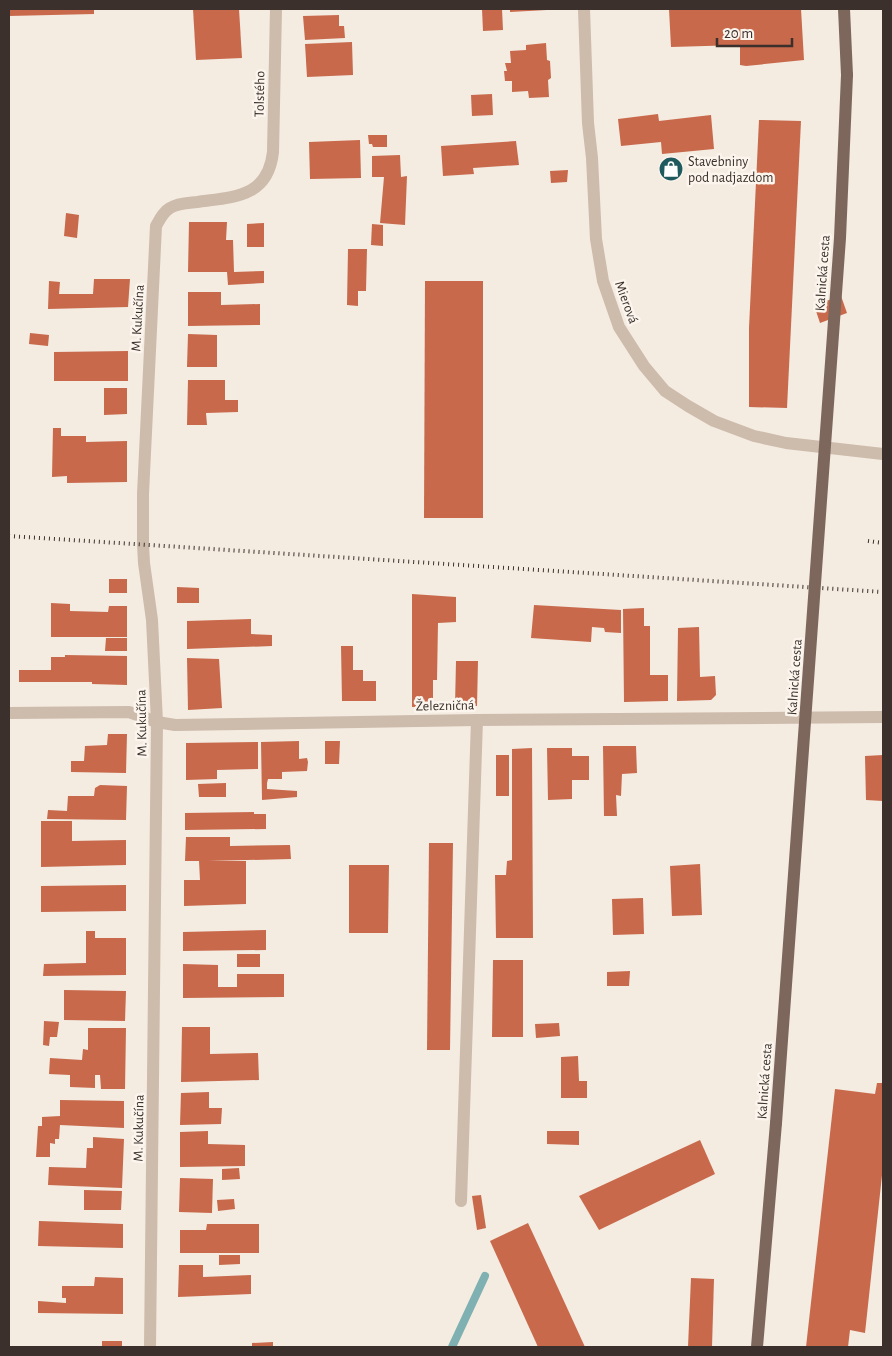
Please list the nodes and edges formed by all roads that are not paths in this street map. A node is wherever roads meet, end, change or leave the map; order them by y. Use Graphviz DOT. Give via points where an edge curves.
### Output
graph roads {
  1 [pos="276,9"];
  2 [pos="584,9"];
  3 [pos="844,9"];
  4 [pos="266,178"];
  5 [pos="883,454"];
  6 [pos="9,713"];
  7 [pos="883,717"];
  8 [pos="477,720"];
  9 [pos="157,722"];
  10 [pos="461,1201"];
  11 [pos="150,1347"];
  12 [pos="757,1347"];
  1 -- 4 [label="street, Tolstého" via="273,152"];
  2 -- 5 [label="street, Mierová" via="596,239 603,281 618,327 644,366 665,391 688,406 714,421 754,436 786,443"];
  3 -- 12 [label="main road, Kalnická cesta, bridge" via="847,74 840,238"];
  4 -- 9 [label="street, M. Kukučína" via="257,187 236,197 171,208 156,226 143,544 152,620"];
  6 -- 9 [label="street, Železničná" via="129,712"];
  7 -- 8 [label="street, Železničná"];
  8 -- 9 [label="street, Železničná" via="175,725"];
  8 -- 10 [label="street"];
  9 -- 11 [label="street, M. Kukučína"];
}
